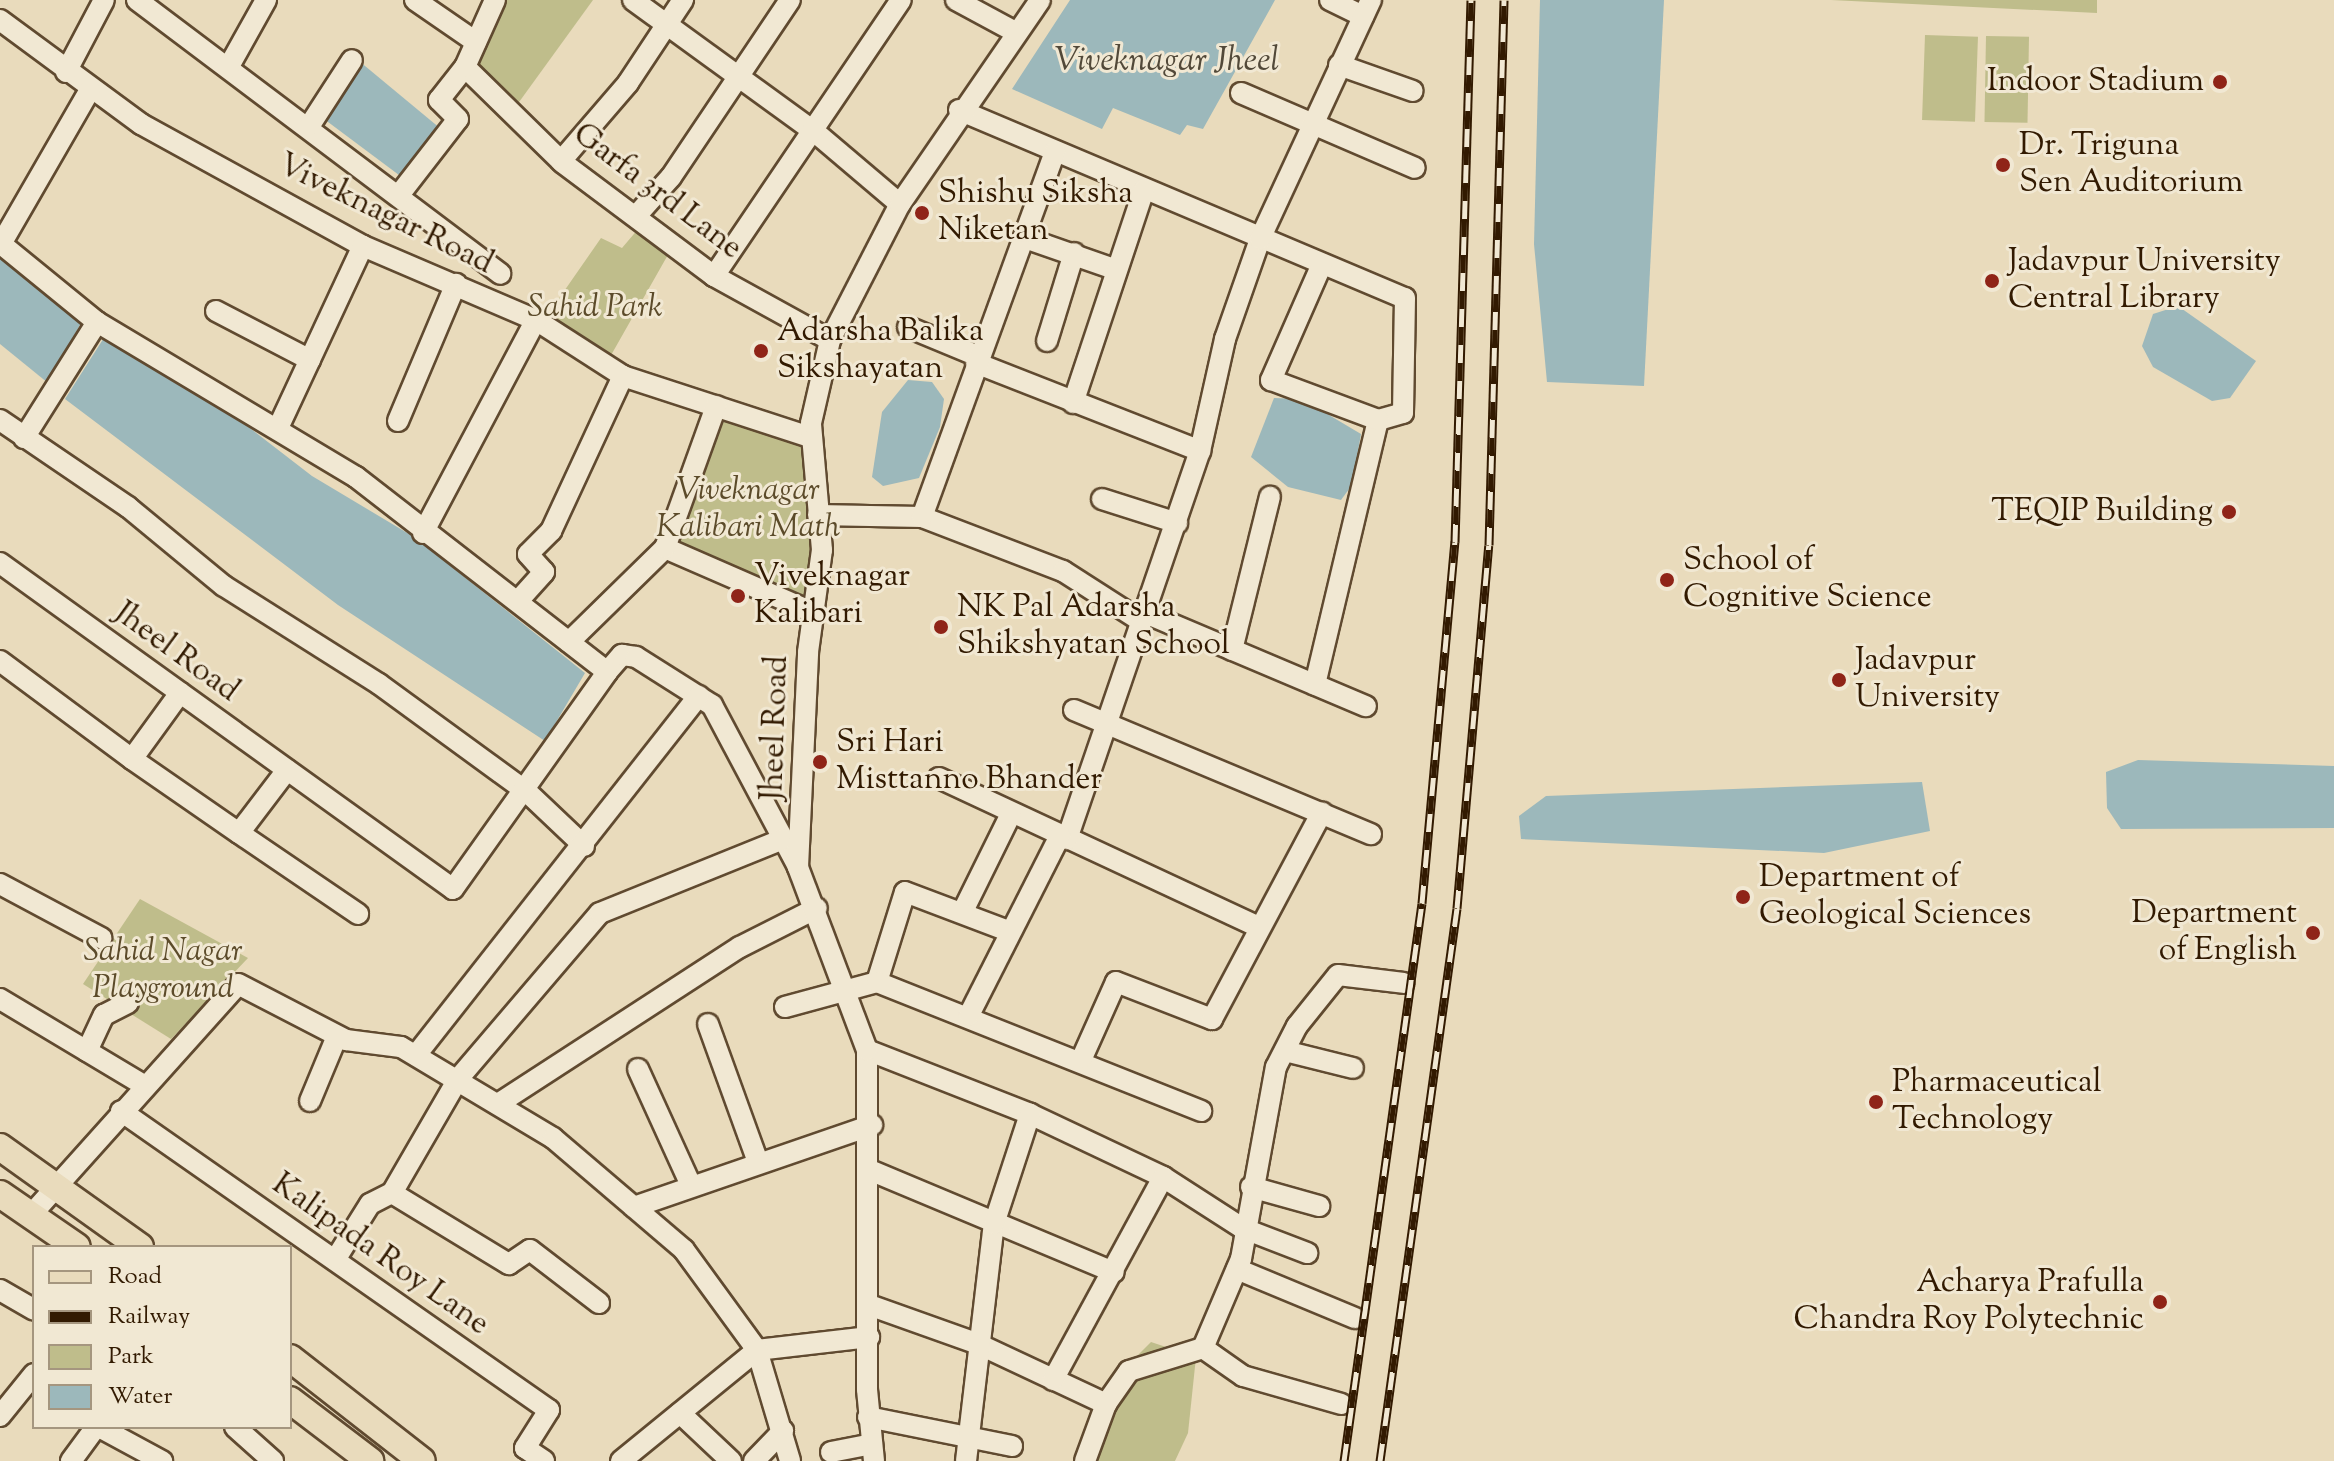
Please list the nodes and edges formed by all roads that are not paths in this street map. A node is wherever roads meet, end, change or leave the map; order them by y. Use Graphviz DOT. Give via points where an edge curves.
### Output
graph roads {
  1 [pos="104,0"];
  2 [pos="137,0"];
  3 [pos="266,0"];
  4 [pos="415,0"];
  5 [pos="495,0"];
  6 [pos="633,0"];
  7 [pos="683,0"];
  8 [pos="790,0"];
  9 [pos="901,0"];
  10 [pos="956,0"];
  11 [pos="1040,0"];
  12 [pos="1330,0"];
  13 [pos="158,7"];
  14 [pos="1367,8"];
  15 [pos="0,20"];
  16 [pos="667,22"];
  17 [pos="1017,33"];
  18 [pos="476,42"];
  19 [pos="352,60"];
  20 [pos="1339,65"];
  21 [pos="465,67"];
  22 [pos="228,68"];
  23 [pos="66,72"];
  24 [pos="741,79"];
  25 [pos="90,90"];
  26 [pos="1413,91"];
  27 [pos="1241,93"];
  28 [pos="959,110"];
  29 [pos="1311,122"];
  30 [pos="310,125"];
  31 [pos="815,132"];
  32 [pos="1055,151"];
  33 [pos="561,161"];
  34 [pos="1415,168"];
  35 [pos="1144,189"];
  36 [pos="399,195"];
  37 [pos="900,204"];
  38 [pos="636,216"];
  39 [pos="1025,238"];
  40 [pos="1260,239"];
  41 [pos="1,244"];
  42 [pos="363,246"];
  43 [pos="1074,253"];
  44 [pos="1322,264"];
  45 [pos="1117,270"];
  46 [pos="500,274"];
  47 [pos="714,276"];
  48 [pos="456,284"];
  49 [pos="216,311"];
  50 [pos="536,320"];
  51 [pos="97,322"];
  52 [pos="908,327"];
  53 [pos="830,340"];
  54 [pos="1047,341"];
  55 [pos="310,360"];
  56 [pos="977,360"];
  57 [pos="623,376"];
  58 [pos="1073,403"];
  59 [pos="716,406"];
  60 [pos="0,420"];
  61 [pos="1378,420"];
  62 [pos="398,421"];
  63 [pos="278,428"];
  64 [pos="810,437"];
  65 [pos="24,438"];
  66 [pos="1200,451"];
  67 [pos="1270,497"];
  68 [pos="1102,499"];
  69 [pos="818,515"];
  70 [pos="922,517"];
  71 [pos="1177,523"];
  72 [pos="423,533"];
  73 [pos="665,548"];
  74 [pos="0,563"];
  75 [pos="518,601"];
  76 [pos="812,612"];
  77 [pos="1142,616"];
  78 [pos="569,642"];
  79 [pos="1232,650"];
  80 [pos="0,661"];
  81 [pos="607,672"];
  82 [pos="1315,685"];
  83 [pos="180,693"];
  84 [pos="699,696"];
  85 [pos="1366,706"];
  86 [pos="1074,710"];
  87 [pos="1110,722"];
  88 [pos="132,759"];
  89 [pos="287,770"];
  90 [pos="939,778"];
  91 [pos="526,791"];
  92 [pos="1322,812"];
  93 [pos="1011,814"];
  94 [pos="239,833"];
  95 [pos="1371,834"];
  96 [pos="1064,837"];
  97 [pos="783,839"];
  98 [pos="584,846"];
  99 [pos="798,867"];
  100 [pos="0,884"];
  101 [pos="817,908"];
  102 [pos="963,911"];
  103 [pos="358,914"];
  104 [pos="1259,927"];
  105 [pos="1008,931"];
  106 [pos="101,938"];
  107 [pos="877,982"];
  108 [pos="1404,983"];
  109 [pos="849,987"];
  110 [pos="0,999"];
  111 [pos="128,1003"];
  112 [pos="785,1007"];
  113 [pos="969,1015"];
  114 [pos="708,1024"];
  115 [pos="337,1036"];
  116 [pos="867,1050"];
  117 [pos="87,1051"];
  118 [pos="1285,1051"];
  119 [pos="416,1055"];
  120 [pos="1082,1058"];
  121 [pos="1353,1068"];
  122 [pos="638,1069"];
  123 [pos="458,1079"];
  124 [pos="142,1084"];
  125 [pos="310,1101"];
  126 [pos="498,1104"];
  127 [pos="121,1111"];
  128 [pos="1201,1111"];
  129 [pos="1030,1114"];
  130 [pos="872,1125"];
  131 [pos="0,1147"];
  132 [pos="758,1162"];
  133 [pos="872,1171"];
  134 [pos="1163,1177"];
  135 [pos="690,1183"];
  136 [pos="56,1186"];
  137 [pos="1251,1187"];
  138 [pos="392,1193"];
  139 [pos="0,1195"];
  140 [pos="1319,1206"];
  141 [pos="634,1207"];
  142 [pos="31,1215"];
  143 [pos="994,1224"];
  144 [pos="1242,1228"];
  145 [pos="74,1245"];
  146 [pos="137,1245"];
  147 [pos="1307,1253"];
  148 [pos="335,1260"];
  149 [pos="1237,1269"];
  150 [pos="1114,1272"];
  151 [pos="0,1290"];
  152 [pos="599,1303"];
  153 [pos="869,1305"];
  154 [pos="32,1309"];
  155 [pos="1355,1318"];
  156 [pos="869,1337"];
  157 [pos="976,1343"];
  158 [pos="1203,1348"];
  159 [pos="757,1350"];
  160 [pos="292,1360"];
  161 [pos="1053,1380"];
  162 [pos="31,1384"];
  163 [pos="292,1402"];
  164 [pos="1106,1404"];
  165 [pos="1341,1404"];
  166 [pos="680,1413"];
  167 [pos="0,1416"];
  168 [pos="868,1417"];
  169 [pos="96,1429"];
  170 [pos="102,1429"];
  171 [pos="143,1429"];
  172 [pos="237,1429"];
  173 [pos="783,1431"];
  174 [pos="966,1437"];
  175 [pos="131,1445"];
  176 [pos="1012,1446"];
  177 [pos="831,1452"];
  178 [pos="873,1453"];
  179 [pos="153,1459"];
  180 [pos="365,1459"];
  181 [pos="71,1461"];
  182 [pos="273,1461"];
  183 [pos="422,1461"];
  184 [pos="544,1461"];
  185 [pos="621,1461"];
  186 [pos="731,1461"];
  187 [pos="754,1461"];
  188 [pos="790,1461"];
  189 [pos="966,1461"];
  190 [pos="1085,1461"];
  1 -- 23 [label="street"];
  2 -- 13 [label="street"];
  3 -- 22 [label="street"];
  4 -- 18 [label="street"];
  5 -- 18 [label="street"];
  6 -- 16 [label="street"];
  7 -- 16 [label="street"];
  8 -- 24 [label="street"];
  9 -- 31 [label="street"];
  10 -- 17 [label="street"];
  11 -- 17 [label="street, Jheel Road"];
  12 -- 14 [label="street"];
  13 -- 22 [label="street"];
  14 -- 20 [label="street"];
  15 -- 23 [label="street, Viveknagar Road"];
  16 -- 24 [label="street"];
  16 -- 33 [label="street" via="628,83"];
  17 -- 28 [label="street, Jheel Road"];
  18 -- 21 [label="street"];
  19 -- 30 [label="street"];
  20 -- 26 [label="street"];
  20 -- 29 [label="street"];
  21 -- 33 [label="street, Garfa 3rd Lane"];
  21 -- 36 [label="street" via="439,100 458,119"];
  22 -- 30 [label="street"];
  23 -- 25 [label="street, Viveknagar Road"];
  24 -- 31 [label="street"];
  24 -- 38 [label="street"];
  25 -- 41 [label="street"];
  25 -- 42 [label="street, Viveknagar Road"];
  27 -- 29 [label="street"];
  28 -- 32 [label="street"];
  28 -- 37 [label="street, Jheel Road"];
  29 -- 34 [label="street"];
  29 -- 40 [label="street"];
  30 -- 36 [label="street"];
  31 -- 37 [label="street"];
  31 -- 47 [label="street"];
  32 -- 35 [label="street"];
  32 -- 39 [label="street"];
  33 -- 38 [label="street, Garfa 3rd Lane"];
  35 -- 40 [label="street"];
  35 -- 45 [label="street"];
  36 -- 46 [label="street"];
  37 -- 53 [label="street, Jheel Road"];
  38 -- 47 [label="street, Garfa 3rd Lane"];
  39 -- 43 [label="street"];
  39 -- 56 [label="street"];
  40 -- 44 [label="street"];
  40 -- 66 [label="street" via="1225,339"];
  41 -- 51 [label="street"];
  42 -- 48 [label="street, Viveknagar Road"];
  42 -- 55 [label="street"];
  43 -- 45 [label="street"];
  43 -- 54 [label="street"];
  44 -- 61 [label="street" via="1405,298 1403,413"];
  44 -- 61 [label="street" via="1271,380"];
  45 -- 58 [label="street"];
  47 -- 53 [label="street, Garfa 3rd Lane"];
  48 -- 50 [label="street, Viveknagar Road"];
  48 -- 62 [label="street"];
  49 -- 55 [label="street"];
  50 -- 57 [label="street, Viveknagar Road"];
  50 -- 72 [label="street"];
  51 -- 63 [label="street"];
  51 -- 65 [label="street"];
  52 -- 56 [label="street"];
  53 -- 64 [label="street, Jheel Road"];
  55 -- 63 [label="street"];
  56 -- 58 [label="street"];
  56 -- 70 [label="street"];
  57 -- 59 [label="street, Viveknagar Road"];
  57 -- 75 [label="street" via="551,531 528,554 544,572"];
  58 -- 66 [label="street"];
  59 -- 64 [label="street, Viveknagar Road"];
  59 -- 73 [label="street"];
  60 -- 65 [label="street"];
  61 -- 82 [label="street"];
  63 -- 72 [label="street" via="356,477"];
  64 -- 69 [label="street, Jheel Road"];
  65 -- 91 [label="street" via="128,507 224,586 379,684"];
  66 -- 71 [label="street"];
  67 -- 79 [label="street"];
  68 -- 71 [label="street"];
  69 -- 70 [label="street"];
  69 -- 76 [label="street, Jheel Road" via="821,568"];
  70 -- 77 [label="street" via="1063,571"];
  71 -- 77 [label="street"];
  72 -- 75 [label="street"];
  73 -- 76 [label="street"];
  73 -- 78 [label="street"];
  74 -- 83 [label="street, Jheel Road"];
  75 -- 78 [label="street"];
  76 -- 99 [label="street, Jheel Road"];
  77 -- 79 [label="street"];
  77 -- 87 [label="street"];
  78 -- 81 [label="street"];
  79 -- 82 [label="street"];
  80 -- 88 [label="street"];
  81 -- 84 [label="street" via="622,655 636,657"];
  81 -- 91 [label="street"];
  82 -- 85 [label="street"];
  83 -- 88 [label="street"];
  83 -- 89 [label="street, Jheel Road"];
  84 -- 97 [label="street" via="736,741"];
  84 -- 98 [label="street"];
  86 -- 87 [label="street"];
  87 -- 92 [label="street"];
  87 -- 96 [label="street"];
  88 -- 94 [label="street"];
  89 -- 91 [label="street, Jheel Road" via="453,889"];
  89 -- 94 [label="street"];
  90 -- 93 [label="street"];
  91 -- 98 [label="street"];
  92 -- 95 [label="street"];
  92 -- 104 [label="street"];
  93 -- 96 [label="street"];
  93 -- 102 [label="street"];
  94 -- 103 [label="street"];
  96 -- 104 [label="street"];
  96 -- 105 [label="street"];
  97 -- 99 [label="street"];
  97 -- 123 [label="street" via="600,913"];
  98 -- 119 [label="street"];
  99 -- 101 [label="street, Jheel Road"];
  100 -- 106 [label="street"];
  101 -- 109 [label="street, Jheel Road"];
  101 -- 126 [label="street" via="740,947"];
  102 -- 105 [label="street"];
  102 -- 107 [label="street" via="905,892"];
  104 -- 120 [label="street" via="1212,1019 1116,982"];
  105 -- 113 [label="street"];
  107 -- 109 [label="street"];
  107 -- 113 [label="street"];
  108 -- 118 [label="street" via="1338,975"];
  109 -- 112 [label="street"];
  109 -- 116 [label="street, Jheel Road"];
  110 -- 117 [label="street"];
  111 -- 117 [label="street" via="104,1015"];
  113 -- 120 [label="street"];
  114 -- 132 [label="street"];
  115 -- 119 [label="street"];
  115 -- 124 [label="street" via="238,984"];
  115 -- 125 [label="street"];
  116 -- 129 [label="street"];
  116 -- 130 [label="street, Jheel Road"];
  117 -- 124 [label="street"];
  118 -- 121 [label="street"];
  118 -- 137 [label="street"];
  119 -- 123 [label="street"];
  120 -- 128 [label="street"];
  122 -- 135 [label="street"];
  123 -- 126 [label="street"];
  123 -- 138 [label="street"];
  124 -- 127 [label="street"];
  126 -- 141 [label="street" via="553,1138"];
  127 -- 136 [label="street"];
  127 -- 148 [label="street, Kalipada Roy Lane"];
  129 -- 134 [label="street"];
  129 -- 143 [label="street"];
  130 -- 132 [label="street"];
  130 -- 133 [label="street, Jheel Road"];
  131 -- 136 [label="main road"];
  132 -- 135 [label="street"];
  133 -- 143 [label="street"];
  133 -- 153 [label="street, Jheel Road"];
  134 -- 144 [label="street"];
  134 -- 150 [label="street"];
  135 -- 141 [label="street"];
  136 -- 142 [label="street"];
  136 -- 146 [label="main road"];
  137 -- 140 [label="street"];
  137 -- 144 [label="street"];
  138 -- 148 [label="street" via="370,1204"];
  138 -- 152 [label="street" via="509,1264 530,1250"];
  139 -- 142 [label="main road"];
  141 -- 159 [label="street" via="684,1250"];
  142 -- 145 [label="main road"];
  143 -- 150 [label="street"];
  143 -- 157 [label="street"];
  144 -- 147 [label="street"];
  144 -- 149 [label="street"];
  148 -- 184 [label="street, Kalipada Roy Lane" via="549,1410 525,1448"];
  149 -- 155 [label="street"];
  149 -- 158 [label="street"];
  150 -- 161 [label="street"];
  151 -- 154 [label="street"];
  153 -- 156 [label="street, Jheel Road"];
  153 -- 157 [label="street"];
  156 -- 159 [label="street"];
  156 -- 168 [label="street, Jheel Road"];
  157 -- 161 [label="street"];
  157 -- 174 [label="street"];
  158 -- 164 [label="street" via="1135,1366"];
  158 -- 165 [label="street" via="1243,1376"];
  159 -- 166 [label="street"];
  159 -- 173 [label="street"];
  160 -- 183 [label="main road"];
  161 -- 164 [label="street"];
  162 -- 167 [label="street"];
  163 -- 180 [label="main road"];
  164 -- 190 [label="street"];
  166 -- 185 [label="street"];
  166 -- 186 [label="street"];
  168 -- 174 [label="street"];
  168 -- 178 [label="street, Jheel Road"];
  169 -- 181 [label="street"];
  170 -- 175 [label="street"];
  171 -- 175 [label="street"];
  172 -- 182 [label="street"];
  173 -- 187 [label="street"];
  173 -- 188 [label="street"];
  174 -- 176 [label="street"];
  174 -- 189 [label="street"];
  175 -- 179 [label="street"];
  177 -- 178 [label="street"];
}
